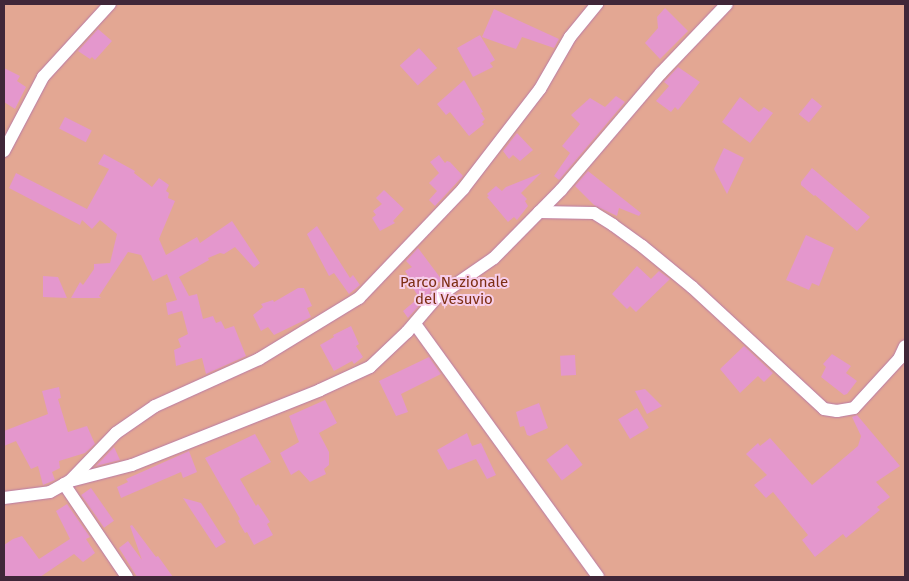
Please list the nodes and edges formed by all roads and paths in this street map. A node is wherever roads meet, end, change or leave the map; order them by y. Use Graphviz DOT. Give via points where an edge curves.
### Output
graph roads {
  1 [pos="110,4"];
  2 [pos="597,4"];
  3 [pos="727,4"];
  4 [pos="4,151"];
  5 [pos="540,212"];
  6 [pos="414,324"];
  7 [pos="905,346"];
  8 [pos="67,482"];
  9 [pos="4,498"];
  10 [pos="127,577"];
  11 [pos="598,577"];
  1 -- 4 [label="street" via="43,77"];
  2 -- 8 [label="street" via="570,37 540,90 463,189 359,298 259,358 155,406 116,433"];
  3 -- 5 [label="street" via="660,73"];
  5 -- 6 [label="street" via="494,258 436,298"];
  5 -- 7 [label="street" via="589,212 613,225 692,287 824,409 837,412 854,408 899,359"];
  6 -- 8 [label="street" via="370,367 320,390 132,465"];
  6 -- 11 [label="street"];
  8 -- 9 [label="street" via="50,492"];
  8 -- 10 [label="street"];
}
